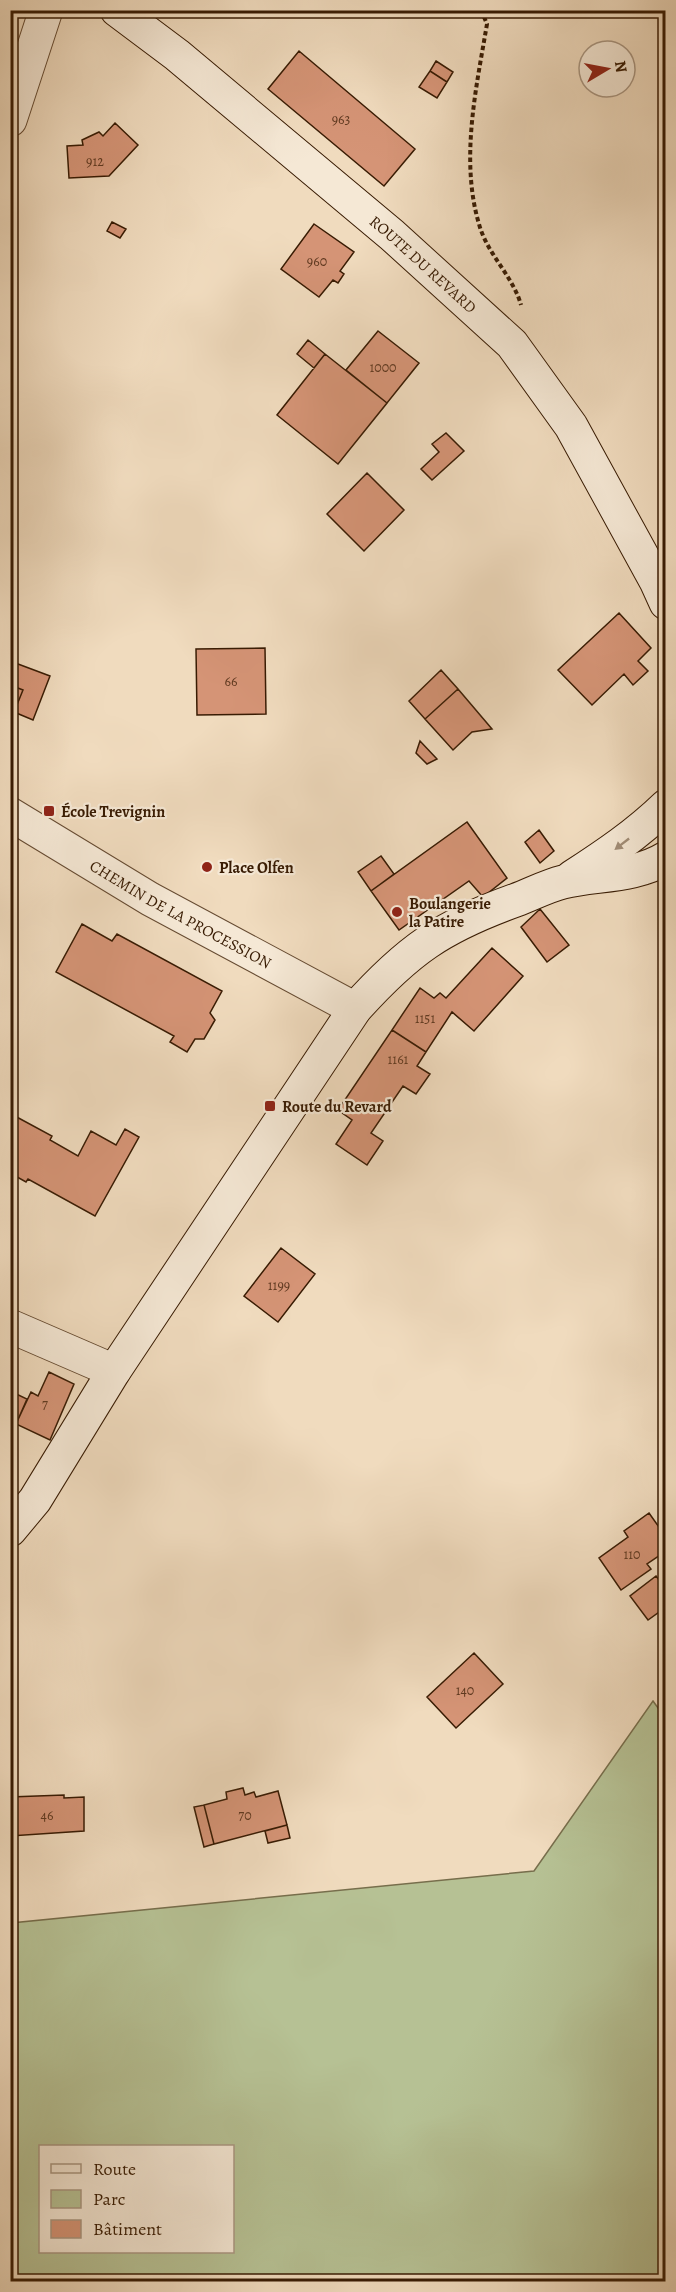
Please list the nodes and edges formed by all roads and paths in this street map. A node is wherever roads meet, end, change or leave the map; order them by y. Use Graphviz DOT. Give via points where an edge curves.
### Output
graph roads {
  1 [pos="46,10"];
  2 [pos="117,10"];
  3 [pos="481,10"];
  4 [pos="10,120"];
  5 [pos="512,344"];
  6 [pos="662,591"];
  7 [pos="666,806"];
  8 [pos="10,814"];
  9 [pos="666,858"];
  10 [pos="563,882"];
  11 [pos="355,1009"];
  12 [pos="10,1326"];
  13 [pos="114,1371"];
  14 [pos="10,1530"];
  1 -- 4 [label="main road"];
  2 -- 5 [label="main road, ROUTE DU REVARD" via="177,55 365,213"];
  3 -- 5 [label="path" via="487,24 468,166 479,226 496,262 517,291 525,322"];
  5 -- 6 [label="main road, ROUTE DU REVARD" via="571,426"];
  7 -- 10 [label="main road, one-way" via="610,853"];
  8 -- 11 [label="main road, CHEMIN DE LA PROCESSION" via="150,900"];
  9 -- 10 [label="main road" via="620,874"];
  10 -- 11 [label="main road" via="476,914 431,937 391,969"];
  11 -- 13 [label="main road"];
  12 -- 13 [label="main road"];
  13 -- 14 [label="main road" via="35,1500"];
}
